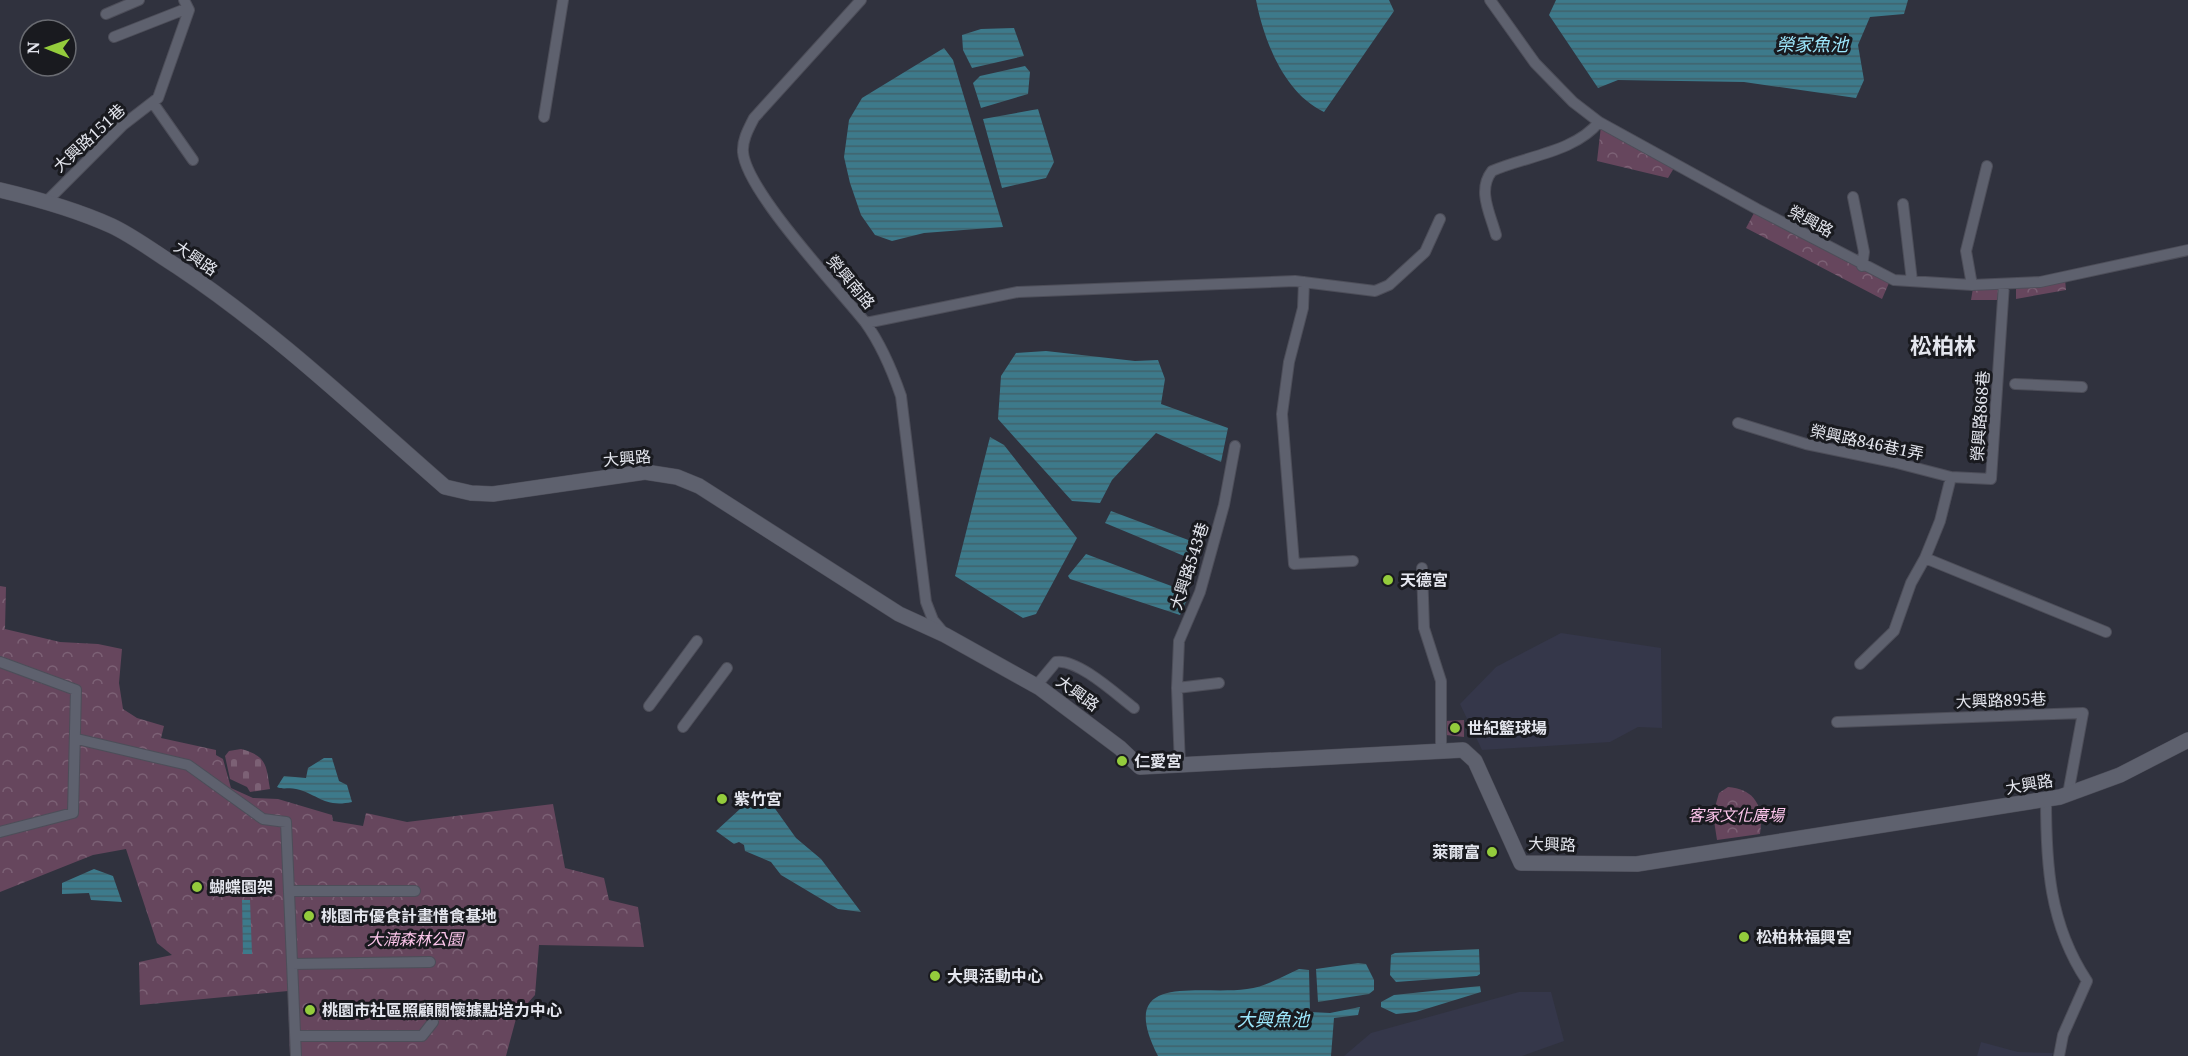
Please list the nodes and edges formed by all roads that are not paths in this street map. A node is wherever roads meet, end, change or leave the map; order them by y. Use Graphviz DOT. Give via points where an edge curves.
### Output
graph roads {
  1 [pos="139,0"];
  2 [pos="563,0"];
  3 [pos="861,0"];
  4 [pos="1490,0"];
  5 [pos="186,4"];
  6 [pos="106,14"];
  7 [pos="114,37"];
  8 [pos="153,104"];
  9 [pos="544,117"];
  10 [pos="1599,122"];
  11 [pos="193,160"];
  12 [pos="1987,166"];
  13 [pos="0,190"];
  14 [pos="1853,197"];
  15 [pos="47,201"];
  16 [pos="1903,204"];
  17 [pos="1440,219"];
  18 [pos="1496,235"];
  19 [pos="2188,250"];
  20 [pos="1862,266"];
  21 [pos="1912,281"];
  22 [pos="1304,282"];
  23 [pos="2004,284"];
  24 [pos="1972,285"];
  25 [pos="866,323"];
  26 [pos="2015,384"];
  27 [pos="2082,387"];
  28 [pos="1738,423"];
  29 [pos="1235,446"];
  30 [pos="1951,477"];
  31 [pos="1990,479"];
  32 [pos="1925,558"];
  33 [pos="1353,561"];
  34 [pos="1422,568"];
  35 [pos="2106,632"];
  36 [pos="945,635"];
  37 [pos="697,641"];
  38 [pos="0,662"];
  39 [pos="1860,664"];
  40 [pos="727,668"];
  41 [pos="1219,683"];
  42 [pos="1036,686"];
  43 [pos="1177,688"];
  44 [pos="649,706"];
  45 [pos="1134,708"];
  46 [pos="1837,722"];
  47 [pos="683,727"];
  48 [pos="77,739"];
  49 [pos="2188,740"];
  50 [pos="1441,752"];
  51 [pos="1180,766"];
  52 [pos="2068,794"];
  53 [pos="2046,799"];
  54 [pos="0,831"];
  55 [pos="289,891"];
  56 [pos="415,891"];
  57 [pos="430,962"];
  58 [pos="292,964"];
  59 [pos="433,1022"];
  60 [pos="296,1036"];
  61 [pos="297,1056"];
  62 [pos="2060,1056"];
  1 -- 6 [label="street"];
  2 -- 9 [label="street"];
  3 -- 25 [label="street, 榮興南路" via="754,118 743,152 754,184"];
  4 -- 10 [label="street, 榮興路" via="1534,63"];
  5 -- 7 [label="street"];
  5 -- 8 [label="street"];
  8 -- 11 [label="street"];
  8 -- 15 [label="street, 大興路151巷" via="117,130"];
  10 -- 18 [label="street" via="1591,132 1573,142 1492,171 1483,189"];
  10 -- 20 [label="street, 榮興路"];
  12 -- 24 [label="street" via="1966,251"];
  13 -- 15 [label="street, 大興路"];
  14 -- 20 [label="street" via="1864,252"];
  15 -- 36 [label="street, 大興路" via="113,227 231,304 445,487 493,494 645,472 677,477 699,486 899,614"];
  16 -- 21 [label="street"];
  17 -- 22 [label="street" via="1425,252 1382,288 1375,291"];
  19 -- 23 [label="street, 榮興路" via="2040,282"];
  20 -- 21 [label="street, 榮興路" via="1894,280"];
  21 -- 24 [label="street, 榮興路"];
  22 -- 25 [label="street" via="1018,292"];
  22 -- 33 [label="street" via="1303,308 1289,362 1282,414 1294,564"];
  23 -- 24 [label="street, 榮興路"];
  23 -- 31 [label="street, 榮興路868巷"];
  25 -- 36 [label="street, 榮興南路" via="891,367 901,396 926,602"];
  26 -- 27 [label="street"];
  28 -- 30 [label="street, 榮興路846巷1弄" via="1806,444"];
  29 -- 43 [label="street, 大興路543巷" via="1224,505 1200,591 1179,641"];
  30 -- 31 [label="street, 榮興路846巷1弄"];
  30 -- 32 [label="street"];
  32 -- 35 [label="street"];
  32 -- 39 [label="street" via="1911,583 1894,631"];
  34 -- 50 [label="street" via="1424,628 1441,681"];
  36 -- 42 [label="street, 大興路"];
  37 -- 44 [label="street"];
  38 -- 48 [label="street" via="76,690"];
  40 -- 47 [label="street"];
  41 -- 43 [label="street"];
  42 -- 45 [label="street" via="1056,662 1069,663"];
  42 -- 51 [label="street, 大興路" via="1140,767"];
  43 -- 51 [label="street, 大興路543巷"];
  46 -- 52 [label="street, 大興路895巷" via="2083,712"];
  48 -- 54 [label="street" via="74,813"];
  48 -- 55 [label="street" via="188,765 263,819 286,822"];
  49 -- 52 [label="street, 大興路" via="2130,771"];
  50 -- 51 [label="street, 大興路"];
  50 -- 53 [label="street, 大興路" via="1463,750 1474,761 1521,864 1637,864"];
  52 -- 53 [label="street, 大興路"];
  53 -- 62 [label="street" via="2047,869 2052,898 2062,930 2087,981 2063,1035"];
  55 -- 56 [label="street"];
  55 -- 58 [label="street"];
  57 -- 58 [label="street"];
  58 -- 60 [label="street"];
  59 -- 60 [label="street" via="422,1036"];
  60 -- 61 [label="street"];
}
